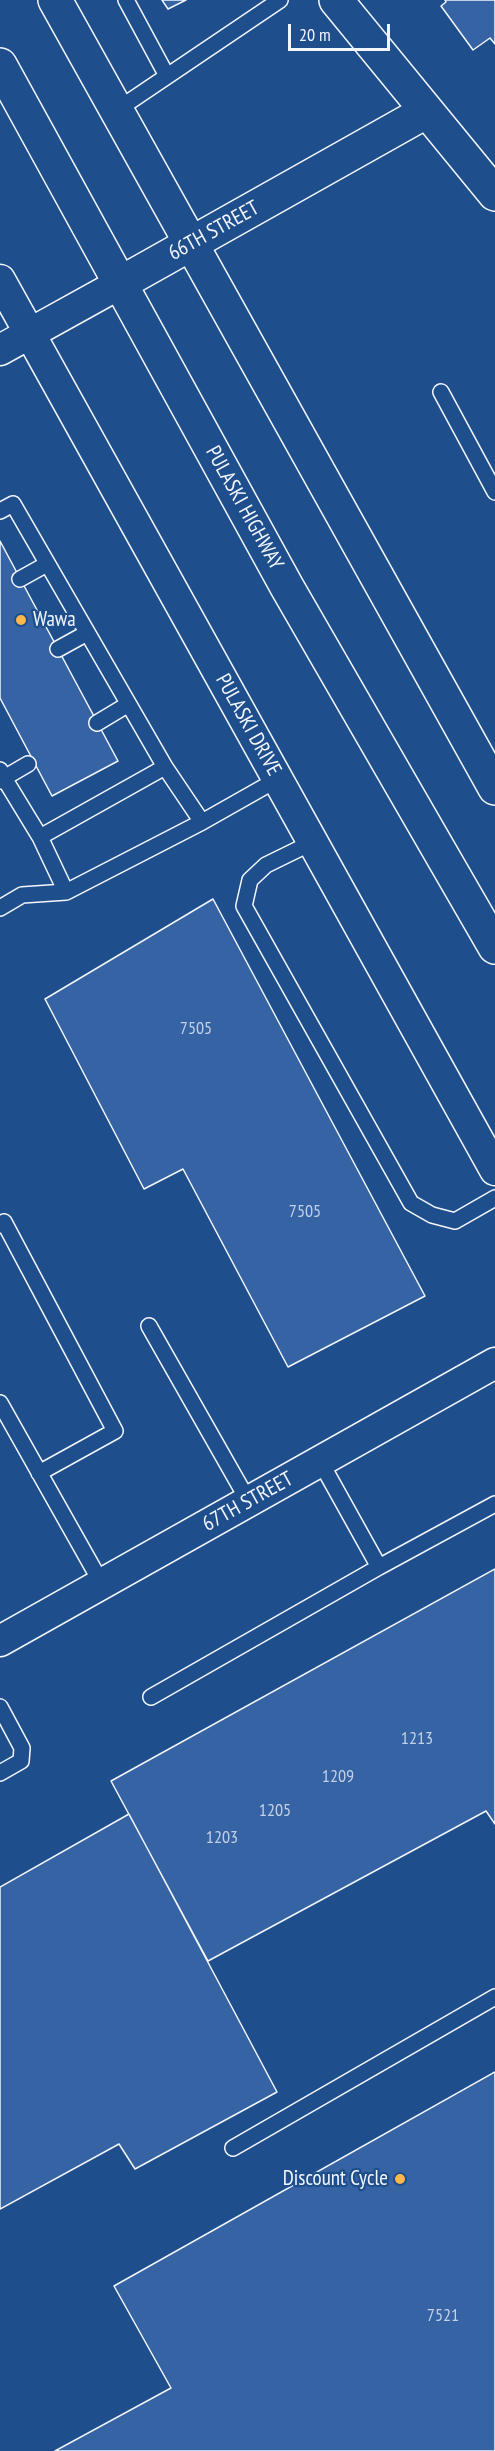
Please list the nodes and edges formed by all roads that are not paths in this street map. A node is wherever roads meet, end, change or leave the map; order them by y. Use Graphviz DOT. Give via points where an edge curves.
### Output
graph roads {
  1 [pos="55,0"];
  2 [pos="126,0"];
  3 [pos="280,0"];
  4 [pos="336,0"];
  5 [pos="0,64"];
  6 [pos="167,76"];
  7 [pos="117,110"];
  8 [pos="427,111"];
  9 [pos="495,194"];
  10 [pos="191,244"];
  11 [pos="0,280"];
  12 [pos="121,284"];
  13 [pos="29,333"];
  14 [pos="0,350"];
  15 [pos="441,392"];
  16 [pos="491,475"];
  17 [pos="495,492"];
  18 [pos="0,511"];
  19 [pos="47,564"];
  20 [pos="20,579"];
  21 [pos="87,633"];
  22 [pos="58,649"];
  23 [pos="128,705"];
  24 [pos="97,723"];
  25 [pos="28,764"];
  26 [pos="165,767"];
  27 [pos="1,776"];
  28 [pos="278,779"];
  29 [pos="495,789"];
  30 [pos="202,822"];
  31 [pos="40,837"];
  32 [pos="313,842"];
  33 [pos="66,892"];
  34 [pos="0,908"];
  35 [pos="495,947"];
  36 [pos="495,1170"];
  37 [pos="495,1198"];
  38 [pos="2,1223"];
  39 [pos="149,1326"];
  40 [pos="495,1363"];
  41 [pos="0,1403"];
  42 [pos="320,1461"];
  43 [pos="39,1473"];
  44 [pos="249,1502"];
  45 [pos="495,1504"];
  46 [pos="379,1567"];
  47 [pos="102,1584"];
  48 [pos="0,1641"];
  49 [pos="151,1697"];
  50 [pos="0,1707"];
  51 [pos="0,1773"];
  52 [pos="495,1997"];
  53 [pos="233,2148"];
  1 -- 7 [label="main road"];
  2 -- 6 [label="lane"];
  3 -- 6 [label="lane"];
  4 -- 8 [label="main road"];
  5 -- 12 [label="main road, PULASKI HIGHWAY"];
  6 -- 7 [label="lane"];
  7 -- 10 [label="main road"];
  8 -- 9 [label="main road"];
  8 -- 10 [label="main road, 66TH STREET"];
  10 -- 12 [label="main road, 66TH STREET"];
  10 -- 29 [label="main road"];
  11 -- 13 [label="street, PULASKI DRIVE"];
  12 -- 13 [label="street, 66TH STREET"];
  12 -- 35 [label="main road, PULASKI HIGHWAY" via="288,587"];
  13 -- 14 [label="street, 66TH STREET"];
  13 -- 28 [label="street, PULASKI DRIVE"];
  15 -- 16 [label="lane"];
  16 -- 17 [label="lane"];
  18 -- 19 [label="lane" via="13,504"];
  19 -- 20 [label="lane"];
  19 -- 21 [label="lane"];
  21 -- 22 [label="lane"];
  21 -- 23 [label="lane"];
  23 -- 24 [label="lane"];
  23 -- 26 [label="lane"];
  25 -- 27 [label="lane"];
  26 -- 30 [label="lane"];
  26 -- 31 [label="lane"];
  27 -- 31 [label="lane"];
  28 -- 30 [label="lane"];
  28 -- 32 [label="street, PULASKI DRIVE"];
  30 -- 33 [label="lane"];
  31 -- 33 [label="lane"];
  32 -- 36 [label="street, PULASKI DRIVE"];
  32 -- 37 [label="lane" via="266,865 250,880 244,906 411,1203 432,1215 455,1221"];
  33 -- 34 [label="lane" via="22,895"];
  38 -- 43 [label="lane" via="115,1431"];
  39 -- 44 [label="lane"];
  40 -- 42 [label="street, 67TH STREET"];
  41 -- 43 [label="lane"];
  42 -- 44 [label="street, 67TH STREET"];
  42 -- 46 [label="lane"];
  43 -- 47 [label="lane"];
  44 -- 47 [label="street, 67TH STREET"];
  45 -- 46 [label="lane"];
  46 -- 49 [label="lane"];
  47 -- 48 [label="street, 67TH STREET"];
  50 -- 51 [label="lane" via="22,1748 21,1761"];
  52 -- 53 [label="lane"];
}
